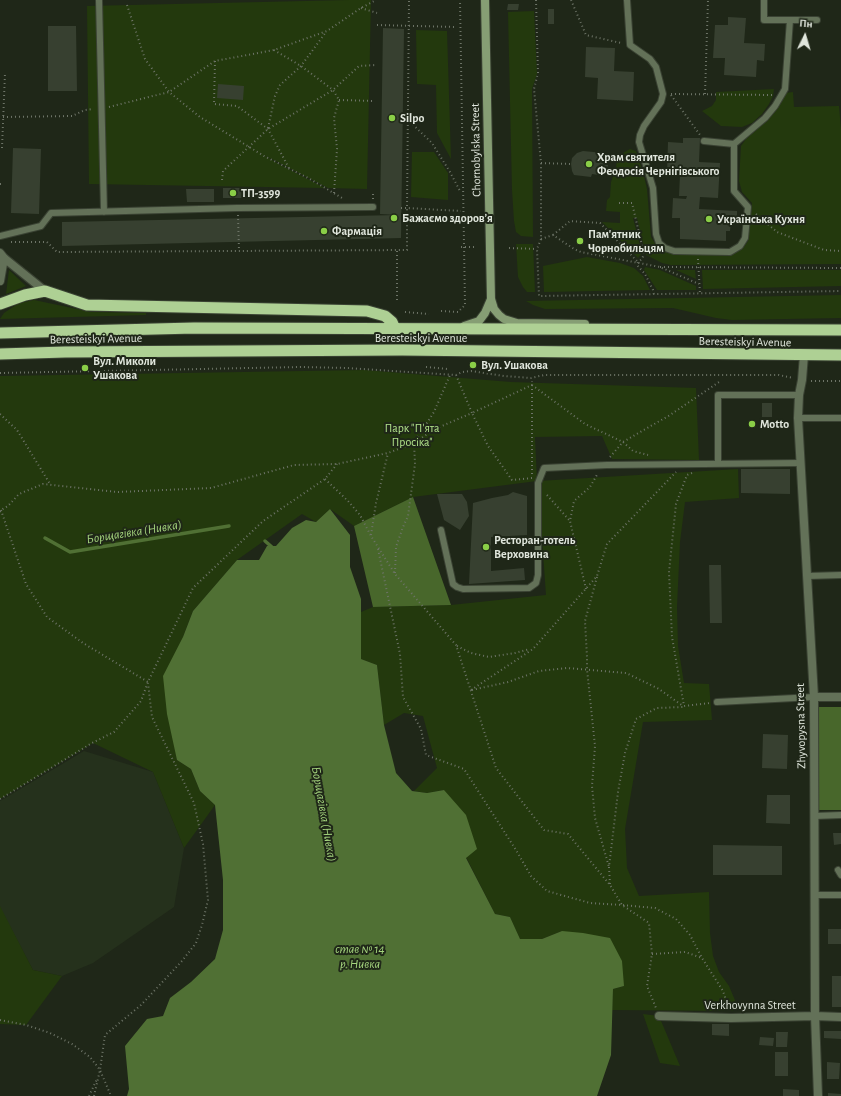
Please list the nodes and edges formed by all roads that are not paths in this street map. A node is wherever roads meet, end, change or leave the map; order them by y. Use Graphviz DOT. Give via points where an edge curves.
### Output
graph roads {
  1 [pos="99,0"];
  2 [pos="485,0"];
  3 [pos="627,0"];
  4 [pos="764,0"];
  5 [pos="790,20"];
  6 [pos="817,20"];
  7 [pos="704,141"];
  8 [pos="734,144"];
  9 [pos="373,207"];
  10 [pos="104,212"];
  11 [pos="0,236"];
  12 [pos="2,255"];
  13 [pos="0,281"];
  14 [pos="45,291"];
  15 [pos="491,299"];
  16 [pos="0,304"];
  17 [pos="395,328"];
  18 [pos="448,328"];
  19 [pos="698,330"];
  20 [pos="841,330"];
  21 [pos="0,333"];
  22 [pos="0,354"];
  23 [pos="841,355"];
  24 [pos="804,356"];
  25 [pos="799,395"];
  26 [pos="798,418"];
  27 [pos="841,418"];
  28 [pos="800,463"];
  29 [pos="718,464"];
  30 [pos="441,530"];
  31 [pos="841,575"];
  32 [pos="807,576"];
  33 [pos="814,697"];
  34 [pos="841,697"];
  35 [pos="716,702"];
  36 [pos="841,815"];
  37 [pos="814,816"];
  38 [pos="815,895"];
  39 [pos="841,895"];
  40 [pos="659,1016"];
  41 [pos="815,1016"];
  42 [pos="841,1017"];
  43 [pos="818,1096"];
  1 -- 10 [label="lane"];
  2 -- 15 [label="main road, Chornobylska Street"];
  3 -- 8 [label="lane" via="630,45 656,66 663,94 661,102 642,130 639,142 653,188 656,234 665,248 674,251 730,252 740,246 745,238 748,207 734,190"];
  4 -- 5 [label="lane" via="764,20"];
  5 -- 6 [label="lane"];
  5 -- 8 [label="lane" via="785,89 765,118"];
  7 -- 8 [label="lane"];
  9 -- 10 [label="lane"];
  10 -- 11 [label="lane" via="51,213 41,226"];
  12 -- 13 [label="street"];
  12 -- 14 [label="street"];
  14 -- 16 [label="highway"];
  14 -- 17 [label="highway" via="87,305 367,311 385,316"];
  15 -- 18 [label="main road, Chornobylska Street" via="479,321 468,326"];
  15 -- 19 [label="main road, Chornobylska Street" via="499,315 516,323 680,326"];
  17 -- 18 [label="highway, Beresteiskyi Avenue"];
  17 -- 21 [label="highway, Beresteiskyi Avenue" via="194,328"];
  18 -- 19 [label="highway, Beresteiskyi Avenue"];
  19 -- 20 [label="highway, Beresteiskyi Avenue"];
  22 -- 24 [label="highway, Beresteiskyi Avenue" via="402,350"];
  23 -- 24 [label="highway, Beresteiskyi Avenue"];
  24 -- 25 [label="street, Zhyvopysna Street"];
  25 -- 26 [label="street, Zhyvopysna Street"];
  25 -- 29 [label="lane" via="718,395"];
  26 -- 27 [label="lane"];
  26 -- 28 [label="street, Zhyvopysna Street"];
  28 -- 29 [label="lane"];
  28 -- 32 [label="street, Zhyvopysna Street"];
  29 -- 30 [label="lane" via="544,468 538,484 538,575 536,583 529,588 457,587 453,584"];
  31 -- 32 [label="lane"];
  32 -- 33 [label="street, Zhyvopysna Street"];
  33 -- 34 [label="street"];
  33 -- 35 [label="lane"];
  33 -- 37 [label="street, Zhyvopysna Street"];
  36 -- 37 [label="lane"];
  37 -- 38 [label="street, Zhyvopysna Street"];
  38 -- 39 [label="lane"];
  38 -- 41 [label="street, Zhyvopysna Street"];
  40 -- 41 [label="street, Verkhovynna Street"];
  41 -- 42 [label="street, Verkhovynna Street"];
  41 -- 43 [label="street, Zhyvopysna Street"];
}
